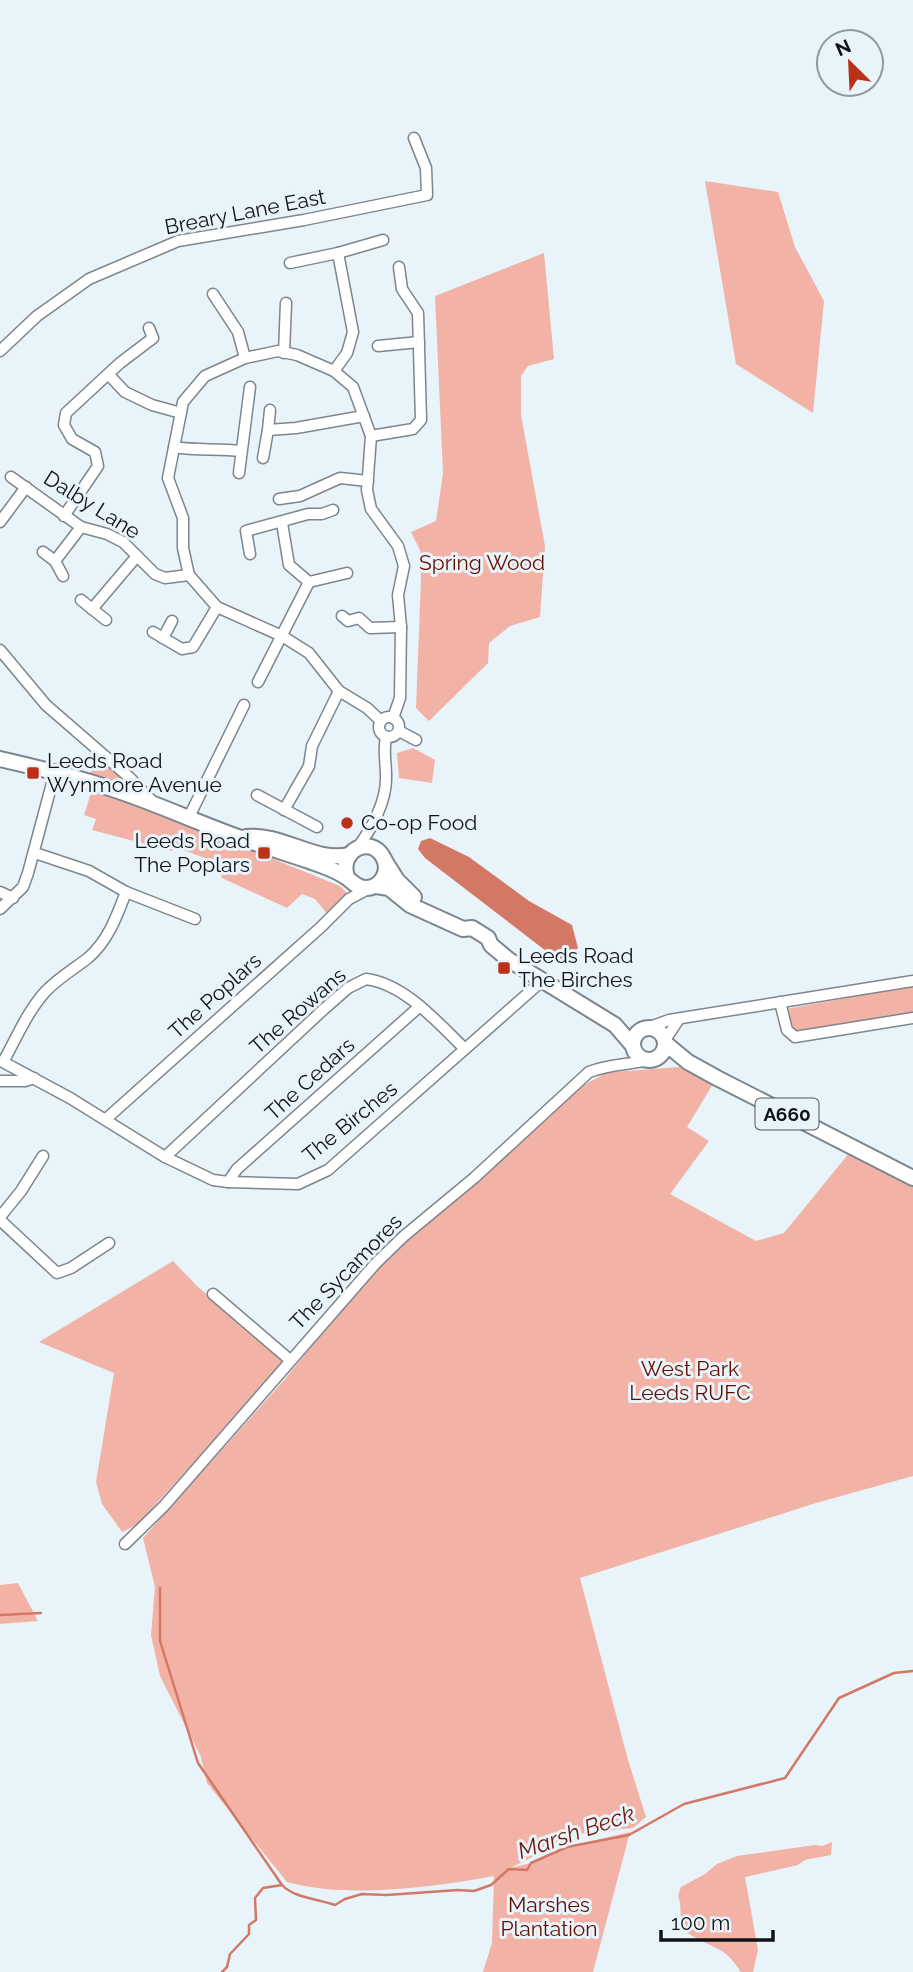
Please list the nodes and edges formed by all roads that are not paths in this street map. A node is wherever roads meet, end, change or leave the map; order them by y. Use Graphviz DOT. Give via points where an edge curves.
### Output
graph roads {
  1 [pos="414,138"];
  2 [pos="383,240"];
  3 [pos="338,253"];
  4 [pos="290,263"];
  5 [pos="399,267"];
  6 [pos="213,294"];
  7 [pos="286,303"];
  8 [pos="153,337"];
  9 [pos="419,342"];
  10 [pos="378,346"];
  11 [pos="0,351"];
  12 [pos="284,353"];
  13 [pos="245,358"];
  14 [pos="334,371"];
  15 [pos="109,375"];
  16 [pos="250,387"];
  17 [pos="270,410"];
  18 [pos="181,414"];
  19 [pos="364,416"];
  20 [pos="268,430"];
  21 [pos="371,436"];
  22 [pos="174,447"];
  23 [pos="241,451"];
  24 [pos="264,458"];
  25 [pos="239,473"];
  26 [pos="11,477"];
  27 [pos="368,481"];
  28 [pos="26,487"];
  29 [pos="279,499"];
  30 [pos="333,510"];
  31 [pos="64,516"];
  32 [pos="0,522"];
  33 [pos="282,523"];
  34 [pos="81,527"];
  35 [pos="43,552"];
  36 [pos="250,554"];
  37 [pos="137,556"];
  38 [pos="55,561"];
  39 [pos="347,573"];
  40 [pos="189,575"];
  41 [pos="63,576"];
  42 [pos="309,582"];
  43 [pos="81,600"];
  44 [pos="216,607"];
  45 [pos="92,609"];
  46 [pos="342,616"];
  47 [pos="106,620"];
  48 [pos="172,621"];
  49 [pos="401,627"];
  50 [pos="282,636"];
  51 [pos="0,650"];
  52 [pos="258,682"];
  53 [pos="339,691"];
  54 [pos="244,705"];
  55 [pos="393,718"];
  56 [pos="382,721"];
  57 [pos="399,731"];
  58 [pos="386,737"];
  59 [pos="416,740"];
  60 [pos="0,759"];
  61 [pos="55,772"];
  62 [pos="257,795"];
  63 [pos="154,804"];
  64 [pos="284,810"];
  65 [pos="188,819"];
  66 [pos="374,822"];
  67 [pos="317,827"];
  68 [pos="238,837"];
  69 [pos="352,852"];
  70 [pos="35,853"];
  71 [pos="384,858"];
  72 [pos="348,878"];
  73 [pos="373,886"];
  74 [pos="0,892"];
  75 [pos="126,892"];
  76 [pos="13,898"];
  77 [pos="349,899"];
  78 [pos="0,909"];
  79 [pos="422,909"];
  80 [pos="195,919"];
  81 [pos="542,981"];
  82 [pos="913,981"];
  83 [pos="780,1002"];
  84 [pos="420,1006"];
  85 [pos="913,1018"];
  86 [pos="679,1019"];
  87 [pos="615,1025"];
  88 [pos="645,1029"];
  89 [pos="633,1047"];
  90 [pos="465,1049"];
  91 [pos="660,1050"];
  92 [pos="624,1064"];
  93 [pos="34,1078"];
  94 [pos="0,1081"];
  95 [pos="106,1119"];
  96 [pos="43,1156"];
  97 [pos="165,1157"];
  98 [pos="913,1178"];
  99 [pos="228,1182"];
  100 [pos="0,1219"];
  101 [pos="109,1243"];
  102 [pos="213,1294"];
  103 [pos="290,1360"];
  104 [pos="125,1544"];
  1 -- 11 [label="street, Breary Lane East" via="426,168 426,195 174,242 89,279 37,316"];
  2 -- 3 [label="street"];
  3 -- 4 [label="street"];
  3 -- 14 [label="street" via="353,331 347,353"];
  5 -- 9 [label="street" via="402,289 418,313"];
  6 -- 13 [label="street" via="238,332"];
  7 -- 12 [label="street"];
  8 -- 15 [label="street"];
  9 -- 10 [label="street"];
  9 -- 21 [label="street" via="421,420 413,429"];
  12 -- 13 [label="street"];
  12 -- 14 [label="street"];
  13 -- 18 [label="street" via="205,376 183,402"];
  14 -- 19 [label="street" via="353,387"];
  15 -- 18 [label="street" via="125,392"];
  15 -- 31 [label="street" via="66,413 64,425 72,439 95,452 98,466"];
  16 -- 23 [label="street"];
  17 -- 20 [label="street"];
  18 -- 22 [label="street"];
  19 -- 20 [label="street"];
  19 -- 21 [label="street"];
  20 -- 24 [label="street"];
  21 -- 27 [label="street"];
  22 -- 23 [label="street"];
  22 -- 40 [label="street" via="168,478 183,518"];
  23 -- 25 [label="street"];
  26 -- 28 [label="street, Dalby Lane"];
  27 -- 29 [label="street" via="340,478 300,496"];
  27 -- 49 [label="street" via="371,509 402,555"];
  28 -- 31 [label="street, Dalby Lane"];
  28 -- 32 [label="street"];
  30 -- 33 [label="street"];
  31 -- 34 [label="street, Dalby Lane"];
  33 -- 36 [label="street" via="246,531"];
  33 -- 42 [label="street" via="289,565"];
  34 -- 37 [label="street, Dalby Lane" via="123,542"];
  34 -- 38 [label="street"];
  35 -- 38 [label="street"];
  37 -- 40 [label="street, Dalby Lane" via="165,578"];
  37 -- 45 [label="street"];
  38 -- 41 [label="street"];
  39 -- 42 [label="street"];
  40 -- 44 [label="street"];
  42 -- 50 [label="street"];
  43 -- 45 [label="street"];
  44 -- 48 [label="street" via="193,647 182,649 158,635"];
  44 -- 50 [label="street"];
  45 -- 47 [label="street"];
  46 -- 49 [label="street" via="348,621 359,618 370,628"];
  49 -- 55 [label="street" via="400,698"];
  50 -- 52 [label="street"];
  50 -- 53 [label="street" via="309,653"];
  51 -- 63 [label="street" via="46,705"];
  53 -- 56 [label="street"];
  53 -- 64 [label="street" via="312,746 309,766"];
  54 -- 65 [label="street"];
  55 -- 56 [label="street"];
  55 -- 57 [label="street"];
  56 -- 58 [label="street" via="380,730"];
  57 -- 58 [label="street"];
  57 -- 59 [label="street"];
  58 -- 66 [label="street" via="385,787"];
  60 -- 61 [label="highway"];
  61 -- 63 [label="highway"];
  61 -- 70 [label="street"];
  62 -- 64 [label="street"];
  63 -- 65 [label="highway"];
  64 -- 67 [label="street"];
  65 -- 68 [label="highway"];
  66 -- 69 [label="street"];
  66 -- 71 [label="street"];
  68 -- 69 [label="highway" via="269,837 328,856"];
  68 -- 72 [label="highway"];
  69 -- 71 [label="highway" via="370,847"];
  69 -- 72 [label="highway" via="345,864"];
  70 -- 75 [label="street" via="89,872"];
  70 -- 76 [label="street" via="23,887"];
  71 -- 73 [label="highway" via="384,877"];
  71 -- 79 [label="highway"];
  72 -- 73 [label="highway" via="359,887"];
  72 -- 77 [label="street"];
  73 -- 77 [label="street, The Poplars"];
  73 -- 79 [label="highway" via="389,888"];
  74 -- 76 [label="street"];
  75 -- 80 [label="street"];
  75 -- 93 [label="street, The Birches" via="105,938 34,1006 4,1062"];
  76 -- 78 [label="street"];
  77 -- 95 [label="street, The Poplars"];
  79 -- 81 [label="highway" via="488,937 509,960"];
  81 -- 87 [label="highway"];
  81 -- 90 [label="street, The Birches"];
  82 -- 83 [label="street"];
  83 -- 85 [label="street" via="787,1030 795,1037"];
  83 -- 86 [label="street"];
  84 -- 90 [label="street, The Rowans"];
  84 -- 97 [label="street, The Rowans" via="372,980 357,982"];
  84 -- 99 [label="street, The Cedars" via="237,1169"];
  86 -- 88 [label="street"];
  86 -- 91 [label="street"];
  87 -- 88 [label="highway"];
  87 -- 89 [label="highway"];
  88 -- 89 [label="highway" via="635,1036"];
  88 -- 91 [label="highway" via="656,1030"];
  89 -- 91 [label="highway" via="639,1057"];
  89 -- 92 [label="street"];
  90 -- 99 [label="street, The Birches" via="328,1170 298,1184"];
  91 -- 92 [label="street, The Sycamores"];
  91 -- 98 [label="highway, A660"];
  92 -- 103 [label="street, The Sycamores" via="602,1067 580,1079 394,1245"];
  93 -- 94 [label="street"];
  93 -- 95 [label="street, The Birches"];
  95 -- 97 [label="street, The Birches"];
  96 -- 100 [label="street"];
  97 -- 99 [label="street, The Birches"];
  100 -- 101 [label="street" via="57,1273"];
  102 -- 103 [label="street"];
  103 -- 104 [label="street, The Sycamores" via="164,1506"];
}
